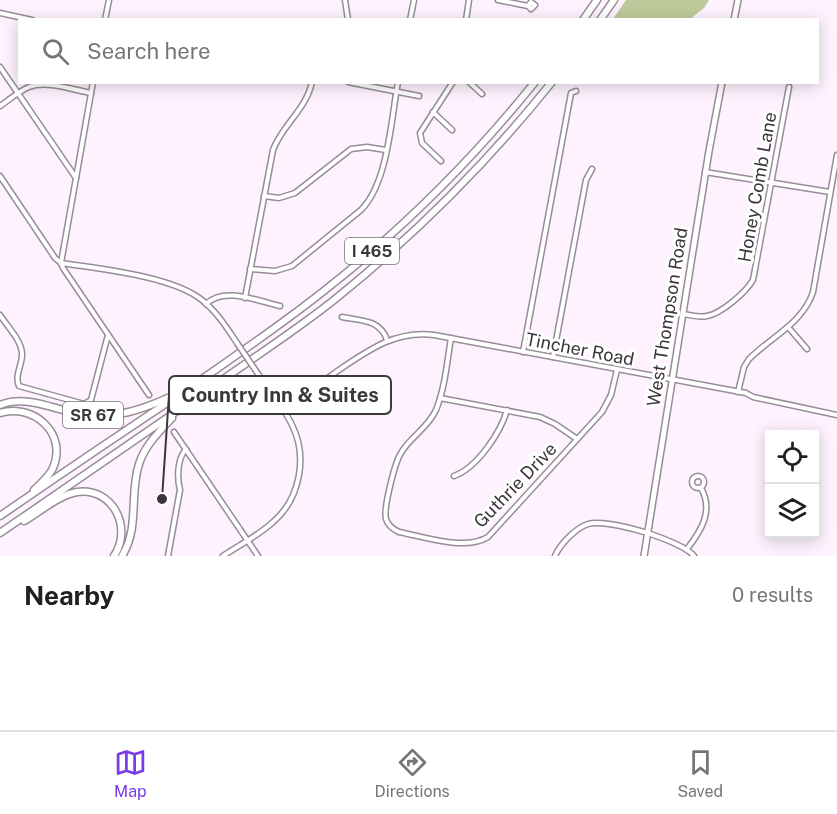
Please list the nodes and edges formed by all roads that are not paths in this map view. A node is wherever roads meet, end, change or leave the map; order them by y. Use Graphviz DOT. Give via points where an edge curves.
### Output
graph roads {
  1 [pos="109,0"];
  2 [pos="345,0"];
  3 [pos="414,0"];
  4 [pos="469,0"];
  5 [pos="498,0"];
  6 [pos="597,0"];
  7 [pos="614,0"];
  8 [pos="738,0"];
  9 [pos="528,6"];
  10 [pos="0,13"];
  11 [pos="23,18"];
  12 [pos="105,18"];
  13 [pos="348,18"];
  14 [pos="410,18"];
  15 [pos="466,18"];
  16 [pos="584,18"];
  17 [pos="601,18"];
  18 [pos="734,18"];
  19 [pos="0,67"];
  20 [pos="93,84"];
  21 [pos="311,84"];
  22 [pos="358,84"];
  23 [pos="398,84"];
  24 [pos="452,84"];
  25 [pos="471,84"];
  26 [pos="533,84"];
  27 [pos="550,84"];
  28 [pos="722,84"];
  29 [pos="789,87"];
  30 [pos="576,91"];
  31 [pos="396,92"];
  32 [pos="91,93"];
  33 [pos="18,94"];
  34 [pos="482,94"];
  35 [pos="419,96"];
  36 [pos="0,106"];
  37 [pos="433,112"];
  38 [pos="452,130"];
  39 [pos="386,150"];
  40 [pos="837,155"];
  41 [pos="441,161"];
  42 [pos="592,169"];
  43 [pos="705,172"];
  44 [pos="0,176"];
  45 [pos="76,179"];
  46 [pos="770,183"];
  47 [pos="830,192"];
  48 [pos="264,196"];
  49 [pos="61,262"];
  50 [pos="250,269"];
  51 [pos="245,298"];
  52 [pos="206,304"];
  53 [pos="280,306"];
  54 [pos="683,314"];
  55 [pos="0,316"];
  56 [pos="342,317"];
  57 [pos="788,327"];
  58 [pos="108,335"];
  59 [pos="451,339"];
  60 [pos="387,340"];
  61 [pos="807,350"];
  62 [pos="523,352"];
  63 [pos="553,357"];
  64 [pos="617,370"];
  65 [pos="672,380"];
  66 [pos="184,391"];
  67 [pos="738,392"];
  68 [pos="149,395"];
  69 [pos="440,398"];
  70 [pos="0,405"];
  71 [pos="183,407"];
  72 [pos="282,409"];
  73 [pos="507,410"];
  74 [pos="0,413"];
  75 [pos="837,415"];
  76 [pos="174,432"];
  77 [pos="577,439"];
  78 [pos="186,449"];
  79 [pos="454,476"];
  80 [pos="701,488"];
  81 [pos="23,501"];
  82 [pos="0,516"];
  83 [pos="1,533"];
  84 [pos="648,533"];
  85 [pos="248,541"];
  86 [pos="687,549"];
  87 [pos="114,556"];
  88 [pos="122,556"];
  89 [pos="168,556"];
  90 [pos="223,556"];
  91 [pos="258,556"];
  92 [pos="555,556"];
  93 [pos="644,556"];
  94 [pos="694,556"];
  1 -- 12 [label="street"];
  2 -- 13 [label="street"];
  3 -- 14 [label="street"];
  4 -- 15 [label="street"];
  5 -- 9 [label="street"];
  6 -- 16 [label="highway"];
  7 -- 17 [label="highway"];
  8 -- 18 [label="main road"];
  10 -- 11 [label="street"];
  19 -- 33 [label="street"];
  20 -- 32 [label="street"];
  21 -- 48 [label="street" via="303,106 276,142"];
  22 -- 31 [label="street"];
  23 -- 31 [label="street"];
  24 -- 37 [label="street"];
  25 -- 34 [label="street"];
  26 -- 66 [label="highway, I 465" via="451,177 378,246 296,314"];
  27 -- 71 [label="highway, I 465" via="475,170 386,257 303,324"];
  28 -- 43 [label="main road, West Thompson Road"];
  29 -- 46 [label="street, Honey Comb Lane"];
  30 -- 62 [label="street" via="569,104"];
  31 -- 35 [label="street"];
  31 -- 39 [label="street"];
  32 -- 33 [label="street" via="41,85"];
  32 -- 45 [label="street"];
  33 -- 36 [label="street"];
  33 -- 45 [label="street"];
  37 -- 38 [label="street"];
  37 -- 41 [label="street" via="419,138"];
  39 -- 48 [label="street" via="351,149 295,193"];
  39 -- 50 [label="street" via="375,192 354,216 292,266 274,272"];
  40 -- 47 [label="street"];
  42 -- 63 [label="street" via="586,180"];
  43 -- 46 [label="street"];
  43 -- 54 [label="main road, West Thompson Road"];
  44 -- 49 [label="street"];
  45 -- 49 [label="street"];
  46 -- 47 [label="street"];
  46 -- 54 [label="street, Honey Comb Lane" via="756,270 750,285 714,315"];
  47 -- 57 [label="street" via="812,295 804,311"];
  48 -- 50 [label="street"];
  49 -- 52 [label="street" via="161,281"];
  49 -- 58 [label="street"];
  50 -- 51 [label="street"];
  51 -- 52 [label="street" via="221,295"];
  51 -- 53 [label="street"];
  52 -- 72 [label="street, bridge"];
  54 -- 65 [label="main road, West Thompson Road"];
  55 -- 58 [label="street" via="21,347 16,380 19,386 84,404 91,400"];
  56 -- 60 [label="street" via="379,326"];
  57 -- 61 [label="street"];
  57 -- 67 [label="street" via="749,359"];
  58 -- 68 [label="street"];
  59 -- 60 [label="street, Tincher Road" via="418,334"];
  59 -- 62 [label="street, Tincher Road"];
  59 -- 69 [label="street"];
  60 -- 72 [label="street, Tincher Road"];
  62 -- 63 [label="street, Tincher Road"];
  63 -- 64 [label="street, Tincher Road"];
  64 -- 65 [label="street, Tincher Road"];
  64 -- 77 [label="street, Guthrie Drive" via="607,404"];
  65 -- 67 [label="street, Tincher Road"];
  65 -- 84 [label="main road, West Thompson Road"];
  66 -- 70 [label="highway, SR 67" via="146,408 112,415 80,414 27,401"];
  66 -- 81 [label="highway, I 465"];
  67 -- 75 [label="street, Tincher Road"];
  69 -- 73 [label="street"];
  69 -- 77 [label="street, Guthrie Drive" via="430,421 395,464 386,515 390,526 399,532 459,543 481,541 494,532"];
  71 -- 83 [label="highway, I 465"];
  71 -- 88 [label="highway" via="155,436 142,457 136,476 132,531"];
  72 -- 85 [label="street" via="294,429 299,449 296,486 281,514"];
  73 -- 77 [label="street" via="540,417"];
  73 -- 79 [label="street" via="495,439 464,473"];
  74 -- 81 [label="highway" via="18,411 34,415 47,425 55,440 52,470"];
  76 -- 78 [label="street"];
  78 -- 85 [label="street"];
  78 -- 89 [label="street" via="180,463 180,490"];
  80 -- 86 [label="street" via="706,502 705,519"];
  81 -- 82 [label="highway, I 465"];
  83 -- 87 [label="highway" via="69,494 87,492 108,501 120,517 122,538"];
  84 -- 86 [label="street"];
  84 -- 92 [label="street" via="591,523 578,528"];
  84 -- 93 [label="main road, West Thompson Road"];
  85 -- 90 [label="street"];
  85 -- 91 [label="street"];
  86 -- 94 [label="street"];
}
